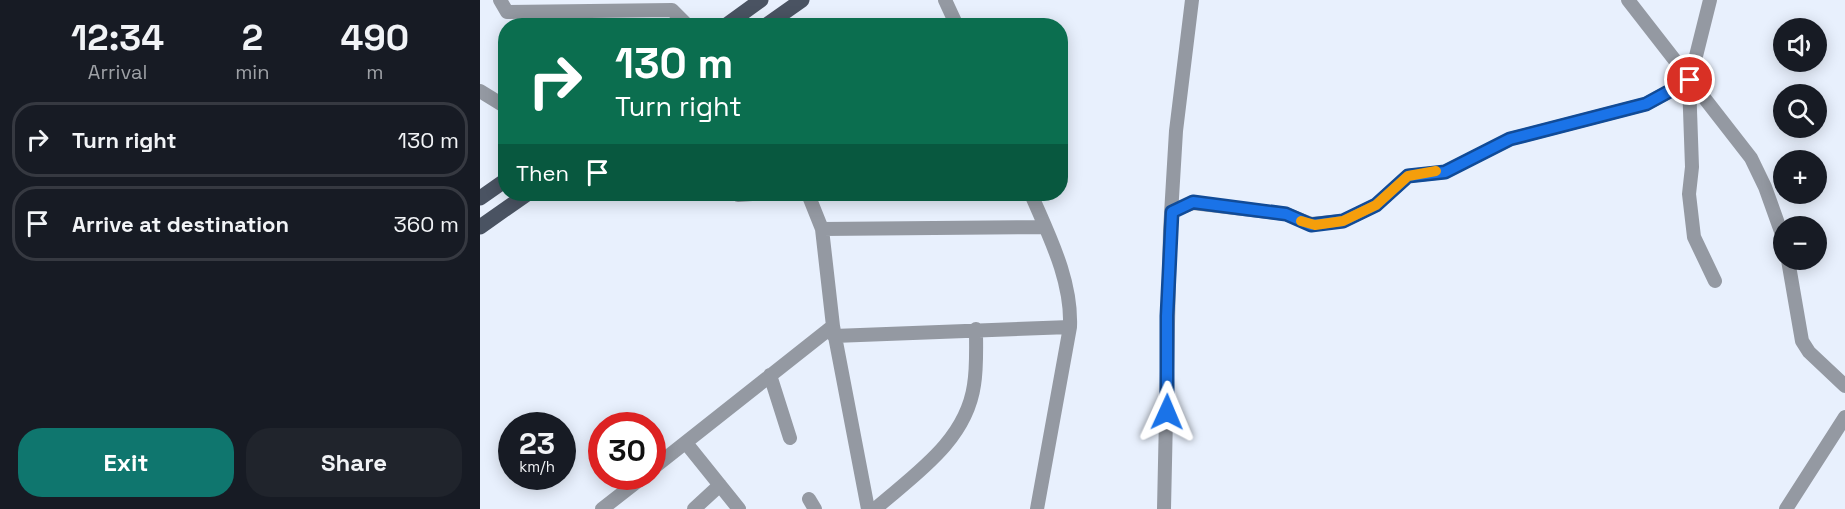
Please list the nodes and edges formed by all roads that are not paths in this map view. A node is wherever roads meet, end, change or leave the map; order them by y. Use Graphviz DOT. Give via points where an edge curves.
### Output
graph roads {
  1 [pos="500,0"];
  2 [pos="762,0"];
  3 [pos="802,0"];
  4 [pos="945,0"];
  5 [pos="1192,0"];
  6 [pos="1628,0"];
  7 [pos="1710,0"];
  8 [pos="680,18"];
  9 [pos="736,18"];
  10 [pos="771,18"];
  11 [pos="779,18"];
  12 [pos="953,18"];
  13 [pos="1690,81"];
  14 [pos="480,91"];
  15 [pos="498,102"];
  16 [pos="498,186"];
  17 [pos="480,198"];
  18 [pos="517,201"];
  19 [pos="811,201"];
  20 [pos="1034,201"];
  21 [pos="1172,212"];
  22 [pos="1775,216"];
  23 [pos="480,227"];
  24 [pos="1045,227"];
  25 [pos="822,229"];
  26 [pos="1790,270"];
  27 [pos="1715,281"];
  28 [pos="1070,327"];
  29 [pos="976,329"];
  30 [pos="834,331"];
  31 [pos="770,375"];
  32 [pos="1845,386"];
  33 [pos="1845,417"];
  34 [pos="790,438"];
  35 [pos="686,443"];
  36 [pos="666,458"];
  37 [pos="720,485"];
  38 [pos="626,490"];
  39 [pos="602,509"];
  40 [pos="694,509"];
  41 [pos="739,509"];
  42 [pos="867,509"];
  43 [pos="875,509"];
  44 [pos="1036,509"];
  45 [pos="1164,509"];
  46 [pos="1786,509"];
  1 -- 8 [label="street" via="507,12 672,10"];
  2 -- 9 [label="main road"];
  2 -- 10 [label="street"];
  3 -- 11 [label="main road"];
  4 -- 12 [label="street"];
  5 -- 21 [label="street" via="1176,130"];
  6 -- 13 [label="street"];
  7 -- 13 [label="street"];
  13 -- 21 [label="street" via="1646,104 1510,139 1445,172 1408,176 1376,205 1343,221 1311,225 1286,214 1193,202"];
  13 -- 22 [label="street" via="1757,167"];
  13 -- 27 [label="street" via="1689,194 1694,237"];
  14 -- 15 [label="street"];
  16 -- 17 [label="main road"];
  18 -- 23 [label="main road"];
  19 -- 25 [label="street"];
  20 -- 24 [label="street"];
  21 -- 45 [label="street"];
  24 -- 25 [label="street"];
  24 -- 28 [label="street" via="1066,283"];
  25 -- 30 [label="street"];
  26 -- 32 [label="street" via="1802,341"];
  28 -- 29 [label="street"];
  28 -- 44 [label="street"];
  29 -- 30 [label="street"];
  29 -- 43 [label="street" via="975,383 958,430 948,445"];
  30 -- 31 [label="street"];
  30 -- 42 [label="street"];
  31 -- 34 [label="street"];
  31 -- 35 [label="street"];
  33 -- 46 [label="street"];
  35 -- 36 [label="street"];
  35 -- 37 [label="street"];
  37 -- 40 [label="street"];
  37 -- 41 [label="street"];
  38 -- 39 [label="street"];
}
